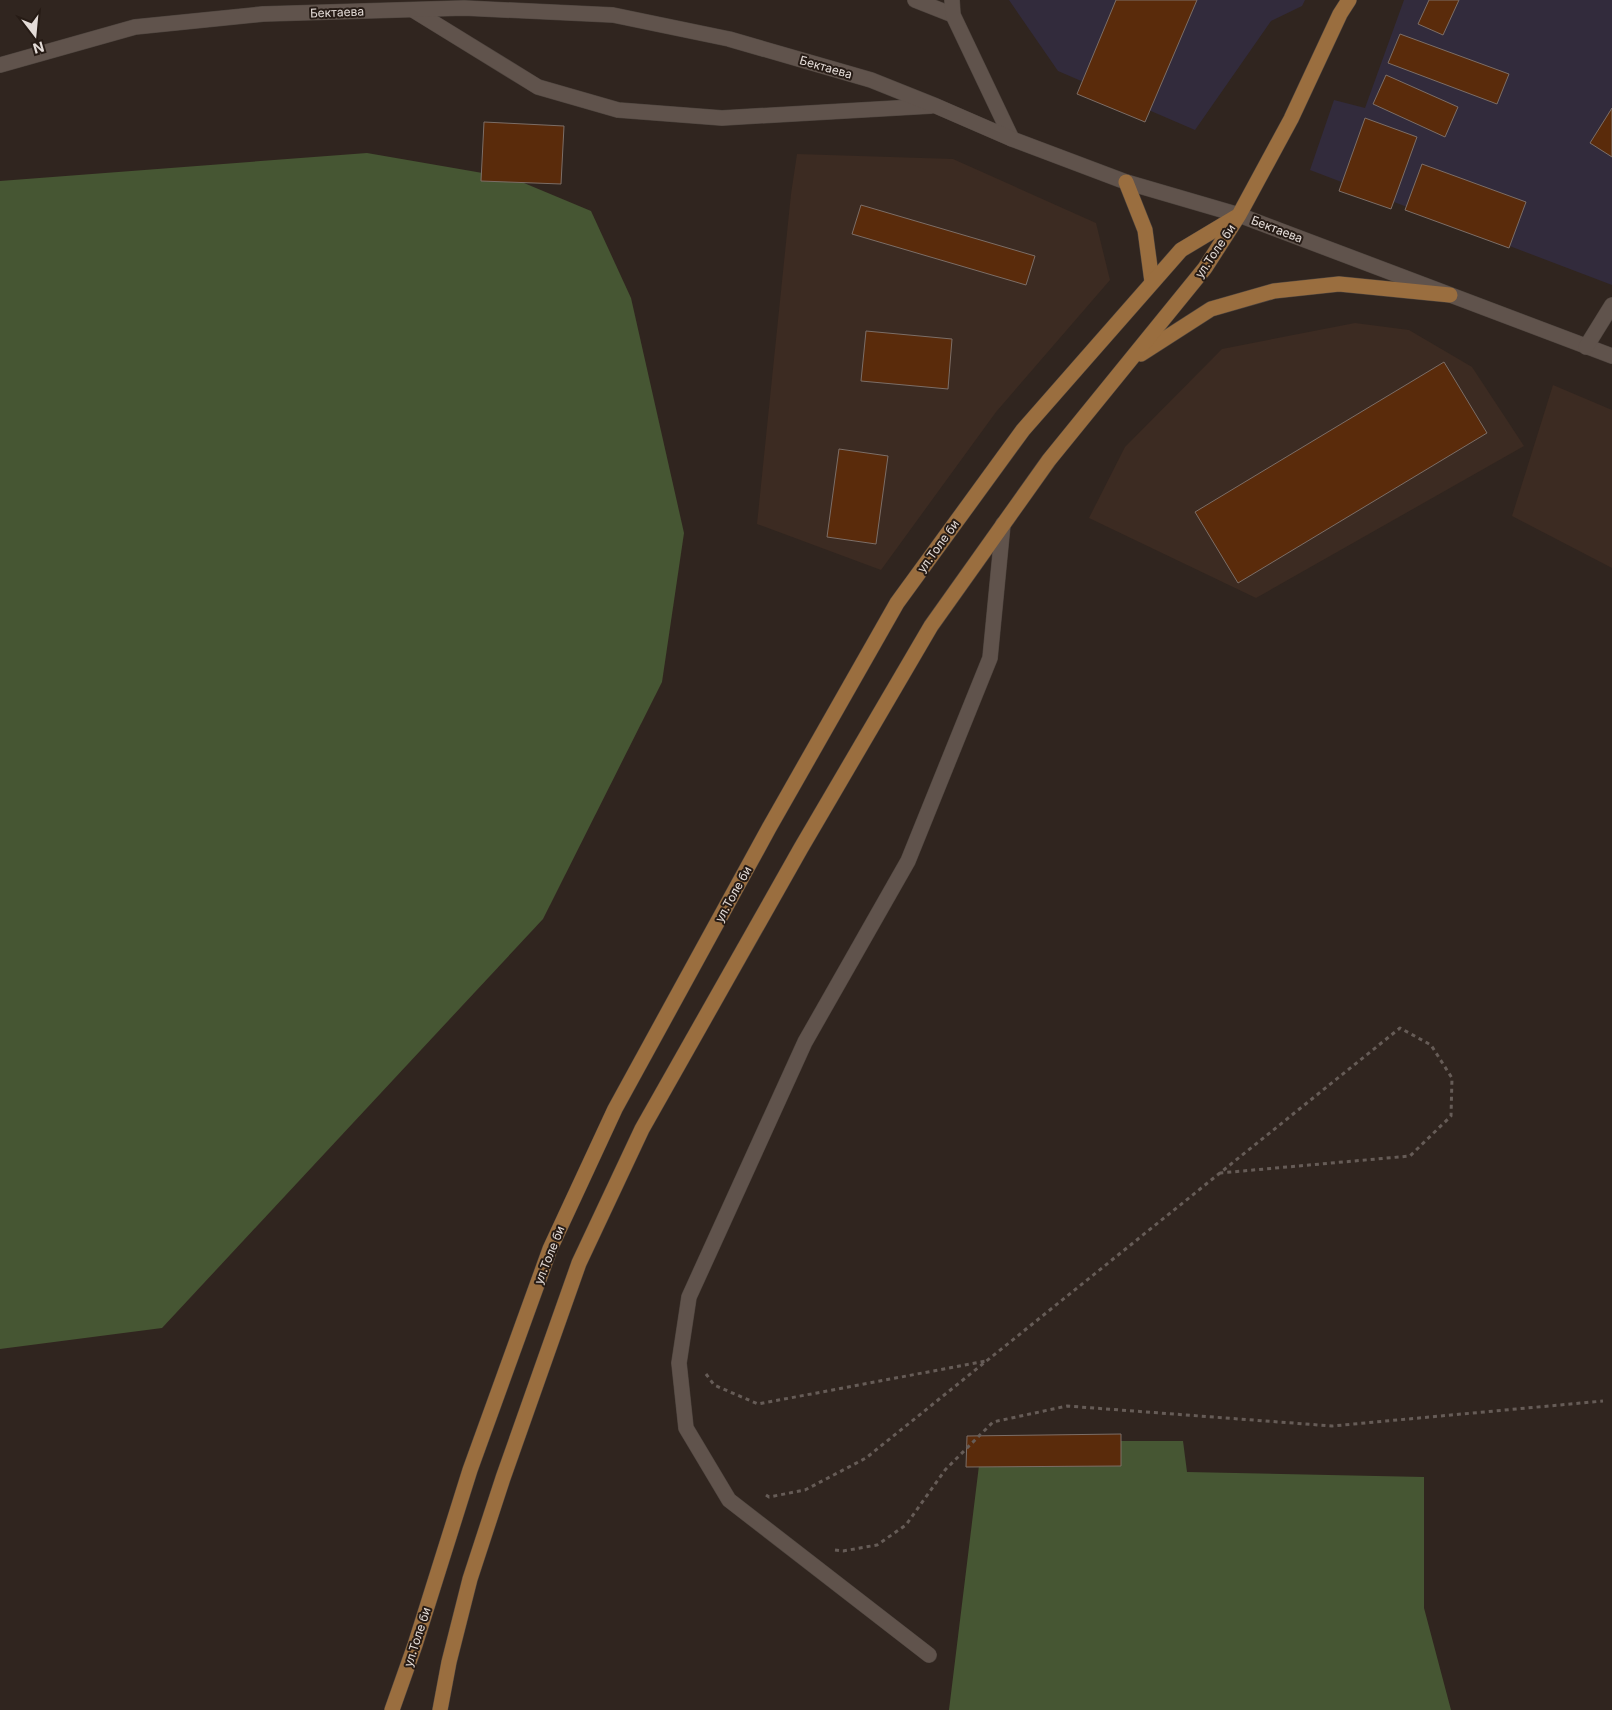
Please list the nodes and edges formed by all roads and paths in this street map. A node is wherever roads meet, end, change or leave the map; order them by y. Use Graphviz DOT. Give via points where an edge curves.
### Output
graph roads {
  1 [pos="915,0"];
  2 [pos="1349,0"];
  3 [pos="953,7"];
  4 [pos="413,10"];
  5 [pos="0,65"];
  6 [pos="936,106"];
  7 [pos="1012,139"];
  8 [pos="1126,182"];
  9 [pos="1239,215"];
  10 [pos="1152,282"];
  11 [pos="1450,295"];
  12 [pos="1612,306"];
  13 [pos="1586,347"];
  14 [pos="1612,356"];
  15 [pos="1129,362"];
  16 [pos="1003,524"];
  17 [pos="1220,1173"];
  18 [pos="682,1341"];
  19 [pos="987,1361"];
  20 [pos="1603,1401"];
  21 [pos="760,1494"];
  22 [pos="834,1550"];
  23 [pos="929,1655"];
  24 [pos="392,1710"];
  25 [pos="440,1710"];
  1 -- 3 [label="street"];
  2 -- 9 [label="main road" via="1291,120"];
  3 -- 7 [label="street"];
  4 -- 5 [label="street, Бектаева" via="263,14 135,27"];
  4 -- 6 [label="street, Бектаева" via="464,8 613,15 729,39 871,80"];
  4 -- 6 [label="street" via="538,87 618,110 722,118"];
  6 -- 7 [label="street, Бектаева"];
  7 -- 8 [label="street, Бектаева"];
  8 -- 9 [label="street, Бектаева"];
  8 -- 10 [label="main road" via="1145,230"];
  9 -- 10 [label="main road, ул.Толе би" via="1181,250"];
  9 -- 11 [label="street, Бектаева"];
  9 -- 15 [label="main road, ул.Толе би" via="1205,268"];
  10 -- 24 [label="main road, ул.Толе би" via="1023,430 897,603 615,1109 550,1249 470,1470"];
  11 -- 13 [label="street, Бектаева"];
  11 -- 15 [label="main road" via="1339,284 1274,291 1212,309"];
  12 -- 13 [label="street"];
  13 -- 14 [label="street, Бектаева"];
  15 -- 16 [label="main road, ул.Толе би" via="1049,460"];
  16 -- 18 [label="street" via="990,658 908,861 805,1042 689,1296"];
  16 -- 25 [label="main road, ул.Толе би" via="931,626 642,1129 579,1263 503,1478 470,1579"];
  17 -- 17 [label="path" via="1410,1156 1451,1116 1452,1078 1431,1046 1400,1028"];
  17 -- 19 [label="path"];
  18 -- 19 [label="path" via="714,1385 758,1404"];
  18 -- 23 [label="street" via="679,1363 686,1428 729,1500"];
  19 -- 21 [label="path" via="866,1458 805,1490 769,1497"];
  20 -- 22 [label="path" via="1332,1426 1067,1406 993,1422 945,1470 906,1525 876,1545"];
}
